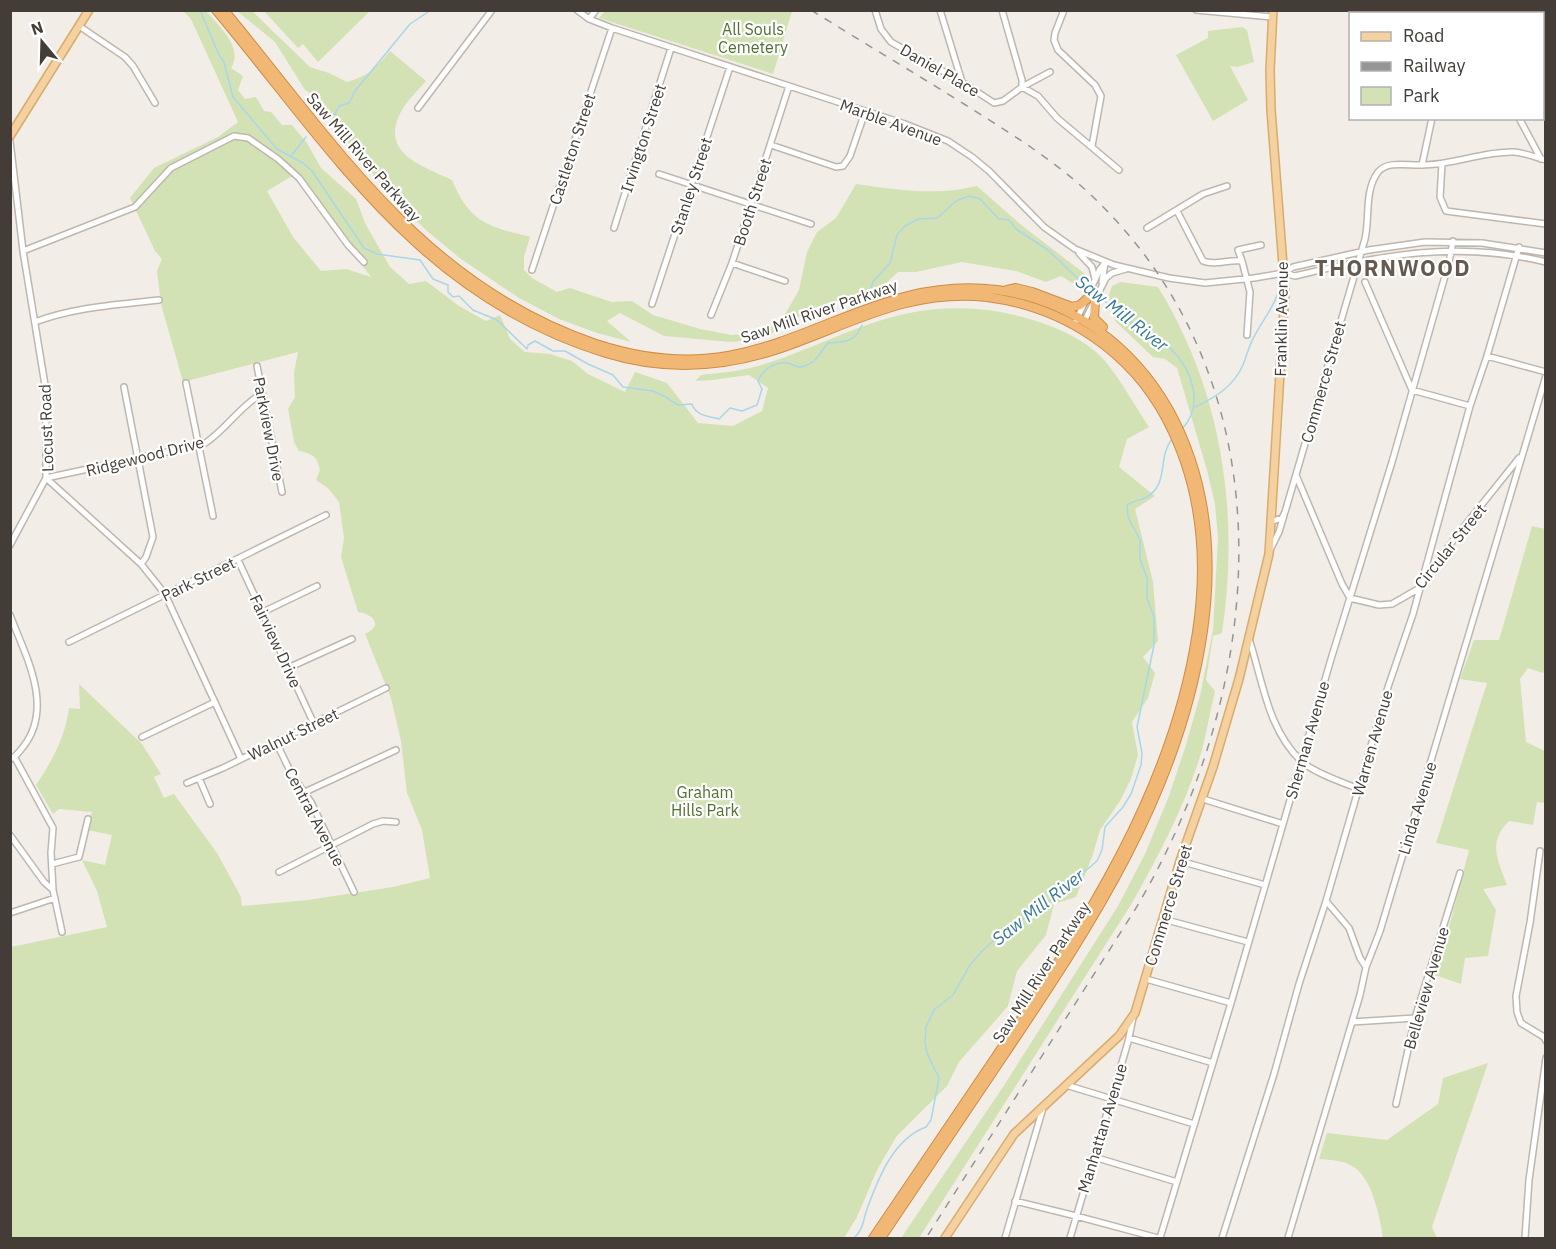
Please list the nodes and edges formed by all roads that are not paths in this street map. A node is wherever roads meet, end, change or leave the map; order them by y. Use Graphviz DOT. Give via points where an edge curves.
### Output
graph roads {
  1 [pos="79,10"];
  2 [pos="216,10"];
  3 [pos="224,10"];
  4 [pos="492,10"];
  5 [pos="576,10"];
  6 [pos="596,10"];
  7 [pos="875,10"];
  8 [pos="940,10"];
  9 [pos="1002,10"];
  10 [pos="1064,10"];
  11 [pos="1196,10"];
  12 [pos="88,12"];
  13 [pos="1273,14"];
  14 [pos="589,19"];
  15 [pos="79,26"];
  16 [pos="612,28"];
  17 [pos="671,48"];
  18 [pos="730,67"];
  19 [pos="1050,72"];
  20 [pos="962,82"];
  21 [pos="789,86"];
  22 [pos="1022,87"];
  23 [pos="155,103"];
  24 [pos="418,108"];
  25 [pos="865,112"];
  26 [pos="1432,120"];
  27 [pos="1521,120"];
  28 [pos="10,136"];
  29 [pos="10,141"];
  30 [pos="771,145"];
  31 [pos="1092,146"];
  32 [pos="1543,159"];
  33 [pos="1442,164"];
  34 [pos="1422,165"];
  35 [pos="1119,170"];
  36 [pos="659,174"];
  37 [pos="691,184"];
  38 [pos="1227,186"];
  39 [pos="751,204"];
  40 [pos="1177,211"];
  41 [pos="811,224"];
  42 [pos="1545,224"];
  43 [pos="614,228"];
  44 [pos="1147,228"];
  45 [pos="1453,241"];
  46 [pos="1261,245"];
  47 [pos="1519,247"];
  48 [pos="1075,249"];
  49 [pos="1452,250"];
  50 [pos="23,251"];
  51 [pos="1361,252"];
  52 [pos="1545,253"];
  53 [pos="1516,256"];
  54 [pos="1242,261"];
  55 [pos="1358,261"];
  56 [pos="364,262"];
  57 [pos="1545,262"];
  58 [pos="732,263"];
  59 [pos="1105,263"];
  60 [pos="1127,269"];
  61 [pos="532,270"];
  62 [pos="1284,273"];
  63 [pos="1247,279"];
  64 [pos="785,281"];
  65 [pos="1365,282"];
  66 [pos="1095,284"];
  67 [pos="1100,289"];
  68 [pos="1004,291"];
  69 [pos="1092,299"];
  70 [pos="159,300"];
  71 [pos="652,304"];
  72 [pos="711,315"];
  73 [pos="35,322"];
  74 [pos="1079,322"];
  75 [pos="1247,335"];
  76 [pos="1487,356"];
  77 [pos="1131,358"];
  78 [pos="257,366"];
  79 [pos="1545,374"];
  80 [pos="186,383"];
  81 [pos="123,387"];
  82 [pos="1412,390"];
  83 [pos="261,394"];
  84 [pos="1470,406"];
  85 [pos="1174,427"];
  86 [pos="1181,442"];
  87 [pos="198,445"];
  88 [pos="1522,455"];
  89 [pos="137,460"];
  90 [pos="1296,475"];
  91 [pos="46,478"];
  92 [pos="282,492"];
  93 [pos="1285,513"];
  94 [pos="213,516"];
  95 [pos="326,516"];
  96 [pos="1273,520"];
  97 [pos="10,545"];
  98 [pos="1270,550"];
  99 [pos="238,560"];
  100 [pos="141,564"];
  101 [pos="317,586"];
  102 [pos="1418,589"];
  103 [pos="165,594"];
  104 [pos="1350,598"];
  105 [pos="263,612"];
  106 [pos="10,615"];
  107 [pos="1249,637"];
  108 [pos="352,639"];
  109 [pos="69,642"];
  110 [pos="288,668"];
  111 [pos="386,688"];
  112 [pos="215,702"];
  113 [pos="314,724"];
  114 [pos="142,737"];
  115 [pos="276,742"];
  116 [pos="396,750"];
  117 [pos="13,758"];
  118 [pos="241,759"];
  119 [pos="1302,762"];
  120 [pos="199,778"];
  121 [pos="187,783"];
  122 [pos="1359,789"];
  123 [pos="304,792"];
  124 [pos="1203,799"];
  125 [pos="210,804"];
  126 [pos="88,819"];
  127 [pos="396,822"];
  128 [pos="1283,824"];
  129 [pos="10,835"];
  130 [pos="332,845"];
  131 [pos="1540,851"];
  132 [pos="1180,861"];
  133 [pos="52,864"];
  134 [pos="279,872"];
  135 [pos="1461,873"];
  136 [pos="1265,885"];
  137 [pos="53,890"];
  138 [pos="354,892"];
  139 [pos="55,898"];
  140 [pos="1326,901"];
  141 [pos="10,913"];
  142 [pos="1163,919"];
  143 [pos="62,932"];
  144 [pos="1248,942"];
  145 [pos="1366,967"];
  146 [pos="1146,979"];
  147 [pos="1231,1003"];
  148 [pos="1133,1018"];
  149 [pos="1415,1018"];
  150 [pos="1352,1023"];
  151 [pos="1129,1038"];
  152 [pos="1545,1041"];
  153 [pos="1545,1058"];
  154 [pos="1213,1063"];
  155 [pos="1065,1085"];
  156 [pos="1112,1098"];
  157 [pos="1541,1099"];
  158 [pos="1045,1103"];
  159 [pos="1396,1104"];
  160 [pos="1545,1108"];
  161 [pos="1194,1124"];
  162 [pos="1094,1156"];
  163 [pos="1176,1182"];
  164 [pos="1015,1202"];
  165 [pos="1076,1216"];
  166 [pos="873,1239"];
  167 [pos="880,1239"];
  168 [pos="945,1239"];
  169 [pos="1005,1239"];
  170 [pos="1070,1239"];
  171 [pos="1159,1239"];
  172 [pos="1222,1239"];
  173 [pos="1288,1239"];
  174 [pos="1525,1239"];
  1 -- 12 [label="street"];
  2 -- 74 [label="highway, Saw Mill River Parkway" via="352,178 410,239 492,301 580,345 642,363 720,364 778,349 888,306 946,296 1014,302"];
  3 -- 68 [label="highway, Saw Mill River Parkway" via="356,173 420,240 504,302 593,343 651,358 710,358 768,346 897,297 946,290"];
  4 -- 24 [label="street"];
  5 -- 14 [label="street, Marble Avenue"];
  6 -- 14 [label="street"];
  7 -- 20 [label="street, Daniel Place" via="886,37"];
  8 -- 20 [label="street"];
  9 -- 22 [label="street"];
  10 -- 31 [label="street" via="1055,33 1058,50 1095,85 1101,96"];
  11 -- 13 [label="street"];
  12 -- 15 [label="main road"];
  13 -- 62 [label="main road, Franklin Avenue" via="1271,110"];
  14 -- 16 [label="street, Marble Avenue"];
  15 -- 23 [label="street" via="134,66"];
  15 -- 28 [label="main road"];
  16 -- 17 [label="street, Marble Avenue"];
  16 -- 61 [label="street, Castleton Street"];
  17 -- 18 [label="street, Marble Avenue"];
  17 -- 43 [label="street, Irvington Street"];
  18 -- 21 [label="street, Marble Avenue"];
  18 -- 37 [label="street, Stanley Street"];
  19 -- 22 [label="street"];
  20 -- 22 [label="street, Daniel Place" via="994,103"];
  21 -- 25 [label="street, Marble Avenue"];
  21 -- 30 [label="street, Booth Street"];
  22 -- 31 [label="street" via="1038,96 1056,118"];
  25 -- 30 [label="street" via="843,166"];
  25 -- 48 [label="street, Marble Avenue" via="930,133 965,152 1044,227"];
  26 -- 34 [label="street"];
  27 -- 32 [label="street"];
  29 -- 50 [label="street, Locust Road"];
  30 -- 39 [label="street, Booth Street"];
  31 -- 35 [label="street"];
  32 -- 33 [label="street, Commerce Street" via="1499,152"];
  33 -- 34 [label="street, Commerce Street"];
  33 -- 42 [label="street" via="1440,197 1446,212"];
  34 -- 51 [label="street, Commerce Street" via="1392,164 1377,174 1367,207 1367,232"];
  36 -- 37 [label="street"];
  37 -- 39 [label="street"];
  37 -- 71 [label="street, Stanley Street"];
  38 -- 40 [label="street" via="1203,194"];
  39 -- 41 [label="street"];
  39 -- 58 [label="street, Booth Street"];
  40 -- 44 [label="street"];
  40 -- 54 [label="street" via="1203,261"];
  45 -- 47 [label="street"];
  45 -- 49 [label="street, Sherman Avenue"];
  45 -- 51 [label="street"];
  46 -- 54 [label="street" via="1238,250"];
  47 -- 52 [label="street"];
  47 -- 53 [label="street, Warren Avenue"];
  48 -- 59 [label="street, Marble Avenue"];
  48 -- 66 [label="street" via="1092,267"];
  49 -- 53 [label="street"];
  49 -- 55 [label="street"];
  49 -- 82 [label="street, Sherman Avenue"];
  50 -- 56 [label="street" via="135,207 171,168 234,135 249,138 298,178"];
  50 -- 73 [label="street, Locust Road"];
  51 -- 55 [label="street, Commerce Street"];
  51 -- 62 [label="street" via="1293,267"];
  53 -- 57 [label="street"];
  53 -- 76 [label="street, Warren Avenue"];
  54 -- 63 [label="street"];
  55 -- 62 [label="street" via="1295,276"];
  55 -- 90 [label="street, Commerce Street"];
  58 -- 64 [label="street"];
  58 -- 72 [label="street, Booth Street"];
  59 -- 60 [label="street, Marble Avenue"];
  59 -- 66 [label="street"];
  59 -- 67 [label="street"];
  60 -- 63 [label="street, Marble Avenue" via="1194,282"];
  60 -- 67 [label="street" via="1110,274"];
  62 -- 63 [label="street, Marble Avenue"];
  62 -- 96 [label="main road, Franklin Avenue"];
  63 -- 75 [label="street"];
  65 -- 82 [label="street"];
  66 -- 69 [label="street"];
  67 -- 69 [label="street"];
  68 -- 69 [label="highway" via="1016,288 1072,307"];
  68 -- 74 [label="highway, Saw Mill River Parkway" via="1045,302"];
  69 -- 74 [label="street"];
  69 -- 77 [label="highway" via="1096,322 1129,349"];
  70 -- 73 [label="street" via="79,310"];
  73 -- 91 [label="street, Locust Road" via="46,391"];
  74 -- 77 [label="highway, Saw Mill River Parkway" via="1107,336"];
  74 -- 85 [label="highway, Saw Mill River Parkway" via="1130,368"];
  76 -- 79 [label="street"];
  76 -- 84 [label="street, Warren Avenue"];
  77 -- 85 [label="highway, Saw Mill River Parkway" via="1157,390"];
  78 -- 83 [label="street, Parkview Drive"];
  79 -- 88 [label="street, Linda Avenue"];
  80 -- 87 [label="street"];
  81 -- 89 [label="street"];
  82 -- 84 [label="street"];
  82 -- 104 [label="street, Sherman Avenue"];
  83 -- 87 [label="street, Ridgewood Drive" via="215,436"];
  83 -- 92 [label="street, Parkview Drive"];
  84 -- 102 [label="street, Warren Avenue"];
  85 -- 86 [label="highway, Saw Mill River Parkway"];
  86 -- 166 [label="highway, Saw Mill River Parkway" via="1199,518 1202,586 1187,684 1161,769 1128,841 1070,945"];
  86 -- 167 [label="highway, Saw Mill River Parkway" via="1198,481 1204,510 1208,579 1195,677 1170,763 1129,853 1086,931"];
  87 -- 89 [label="street, Ridgewood Drive"];
  87 -- 94 [label="street"];
  88 -- 102 [label="street, Circular Street"];
  88 -- 145 [label="street, Linda Avenue"];
  89 -- 91 [label="street, Ridgewood Drive"];
  89 -- 100 [label="street" via="153,537"];
  90 -- 93 [label="street, Commerce Street"];
  90 -- 104 [label="street"];
  91 -- 97 [label="street"];
  91 -- 100 [label="street, Locust Road"];
  93 -- 96 [label="street"];
  93 -- 98 [label="street, Commerce Street"];
  95 -- 99 [label="street, Park Street"];
  96 -- 98 [label="main road, Franklin Avenue"];
  98 -- 107 [label="main road, Commerce Street"];
  99 -- 103 [label="street, Park Street"];
  99 -- 105 [label="street, Fairview Drive"];
  100 -- 103 [label="street, Locust Road"];
  101 -- 105 [label="street"];
  102 -- 104 [label="street, Circular Street" via="1392,604"];
  102 -- 122 [label="street, Warren Avenue"];
  103 -- 109 [label="street, Park Street"];
  103 -- 112 [label="street, Locust Road"];
  104 -- 119 [label="street, Sherman Avenue"];
  105 -- 110 [label="street, Fairview Drive"];
  106 -- 117 [label="street" via="32,675 38,705 33,731"];
  107 -- 119 [label="street" via="1268,709 1278,731"];
  107 -- 124 [label="main road, Commerce Street"];
  108 -- 110 [label="street"];
  110 -- 113 [label="street, Fairview Drive"];
  111 -- 113 [label="street, Walnut Street"];
  112 -- 114 [label="street"];
  112 -- 118 [label="street, Locust Road"];
  113 -- 115 [label="street, Walnut Street"];
  115 -- 118 [label="street, Walnut Street"];
  115 -- 123 [label="street, Central Avenue"];
  116 -- 123 [label="street"];
  117 -- 133 [label="street" via="53,828"];
  118 -- 120 [label="street, Walnut Street"];
  119 -- 122 [label="street"];
  119 -- 128 [label="street, Sherman Avenue"];
  120 -- 121 [label="street, Walnut Street"];
  120 -- 125 [label="street"];
  122 -- 140 [label="street, Warren Avenue"];
  123 -- 130 [label="street, Central Avenue"];
  124 -- 128 [label="street"];
  124 -- 132 [label="main road, Commerce Street"];
  126 -- 133 [label="street" via="79,857"];
  127 -- 130 [label="street" via="373,824"];
  128 -- 136 [label="street, Sherman Avenue"];
  129 -- 137 [label="street"];
  130 -- 134 [label="street"];
  130 -- 138 [label="street, Central Avenue"];
  131 -- 152 [label="street" via="1516,996 1521,1023"];
  132 -- 136 [label="street"];
  132 -- 142 [label="main road, Commerce Street"];
  133 -- 137 [label="street"];
  135 -- 149 [label="street, Belleview Avenue"];
  136 -- 144 [label="street, Sherman Avenue"];
  137 -- 139 [label="street"];
  139 -- 141 [label="street"];
  139 -- 143 [label="street"];
  140 -- 145 [label="street" via="1350,928"];
  140 -- 172 [label="street, Warren Avenue"];
  142 -- 144 [label="street"];
  142 -- 146 [label="main road, Commerce Street"];
  144 -- 147 [label="street, Sherman Avenue"];
  145 -- 150 [label="street, Linda Avenue"];
  146 -- 147 [label="street"];
  146 -- 148 [label="main road, Commerce Street"];
  147 -- 154 [label="street, Sherman Avenue"];
  148 -- 151 [label="street, Manhattan Avenue"];
  148 -- 155 [label="main road, Commerce Street"];
  149 -- 150 [label="street"];
  149 -- 159 [label="street, Belleview Avenue"];
  150 -- 173 [label="street, Linda Avenue"];
  151 -- 154 [label="street"];
  151 -- 156 [label="street, Manhattan Avenue"];
  153 -- 157 [label="street"];
  154 -- 161 [label="street, Sherman Avenue"];
  155 -- 156 [label="street"];
  155 -- 158 [label="main road, Commerce Street"];
  156 -- 161 [label="street"];
  156 -- 162 [label="street, Manhattan Avenue"];
  157 -- 160 [label="street"];
  157 -- 174 [label="street"];
  158 -- 164 [label="street"];
  158 -- 168 [label="main road, Commerce Street" via="1014,1134"];
  161 -- 163 [label="street, Sherman Avenue"];
  162 -- 163 [label="street"];
  162 -- 165 [label="street, Manhattan Avenue"];
  163 -- 171 [label="street, Sherman Avenue"];
  164 -- 165 [label="street"];
  164 -- 169 [label="street"];
  165 -- 170 [label="street, Manhattan Avenue"];
  165 -- 171 [label="street"];
}
